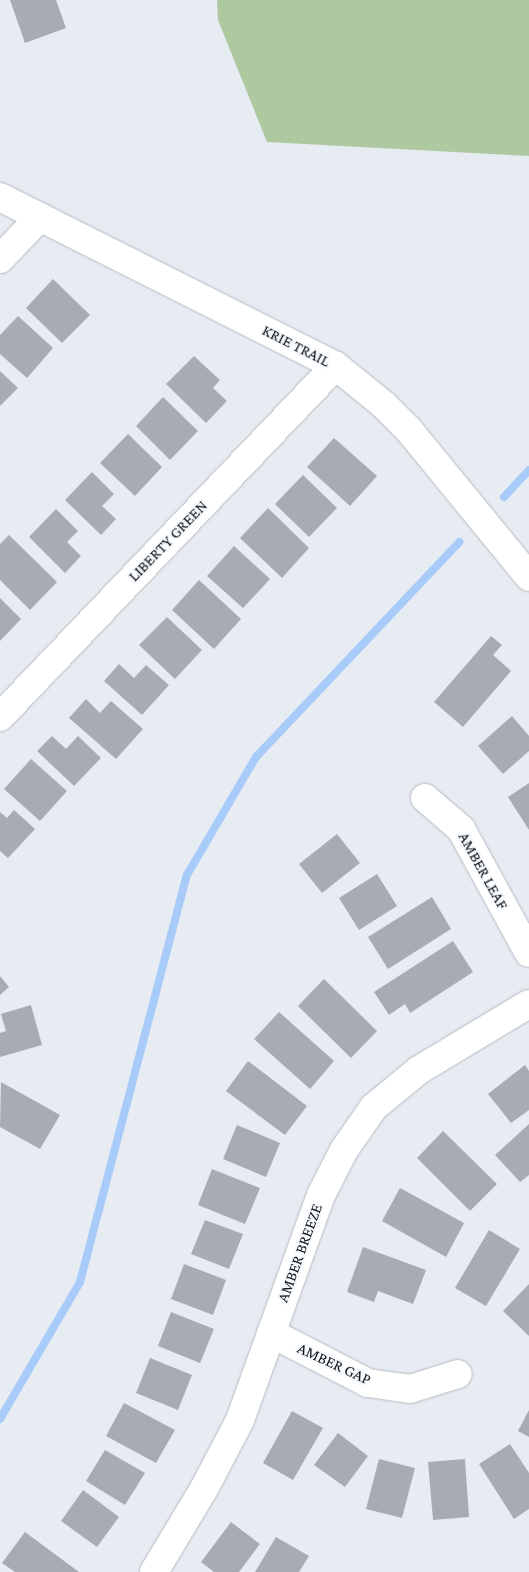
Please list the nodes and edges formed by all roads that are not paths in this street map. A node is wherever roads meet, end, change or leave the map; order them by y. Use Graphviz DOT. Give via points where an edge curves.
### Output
graph roads {
  1 [pos="0,197"];
  2 [pos="40,217"];
  3 [pos="0,259"];
  4 [pos="336,366"];
  5 [pos="529,577"];
  6 [pos="0,717"];
  7 [pos="425,798"];
  8 [pos="529,954"];
  9 [pos="529,1004"];
  10 [pos="271,1333"];
  11 [pos="458,1374"];
  12 [pos="154,1572"];
  1 -- 2 [label="street, KRIE TRAIL"];
  2 -- 3 [label="street"];
  2 -- 4 [label="street, KRIE TRAIL"];
  4 -- 5 [label="street, KRIE TRAIL" via="408,429"];
  4 -- 6 [label="street, LIBERTY GREEN"];
  7 -- 8 [label="street, AMBER LEAF" via="461,829"];
  9 -- 10 [label="street, AMBER BREEZE" via="419,1070 374,1107 344,1150 321,1195"];
  10 -- 11 [label="street, AMBER GAP" via="368,1382 410,1389"];
  10 -- 12 [label="street, AMBER BREEZE" via="240,1420 205,1487"];
}
